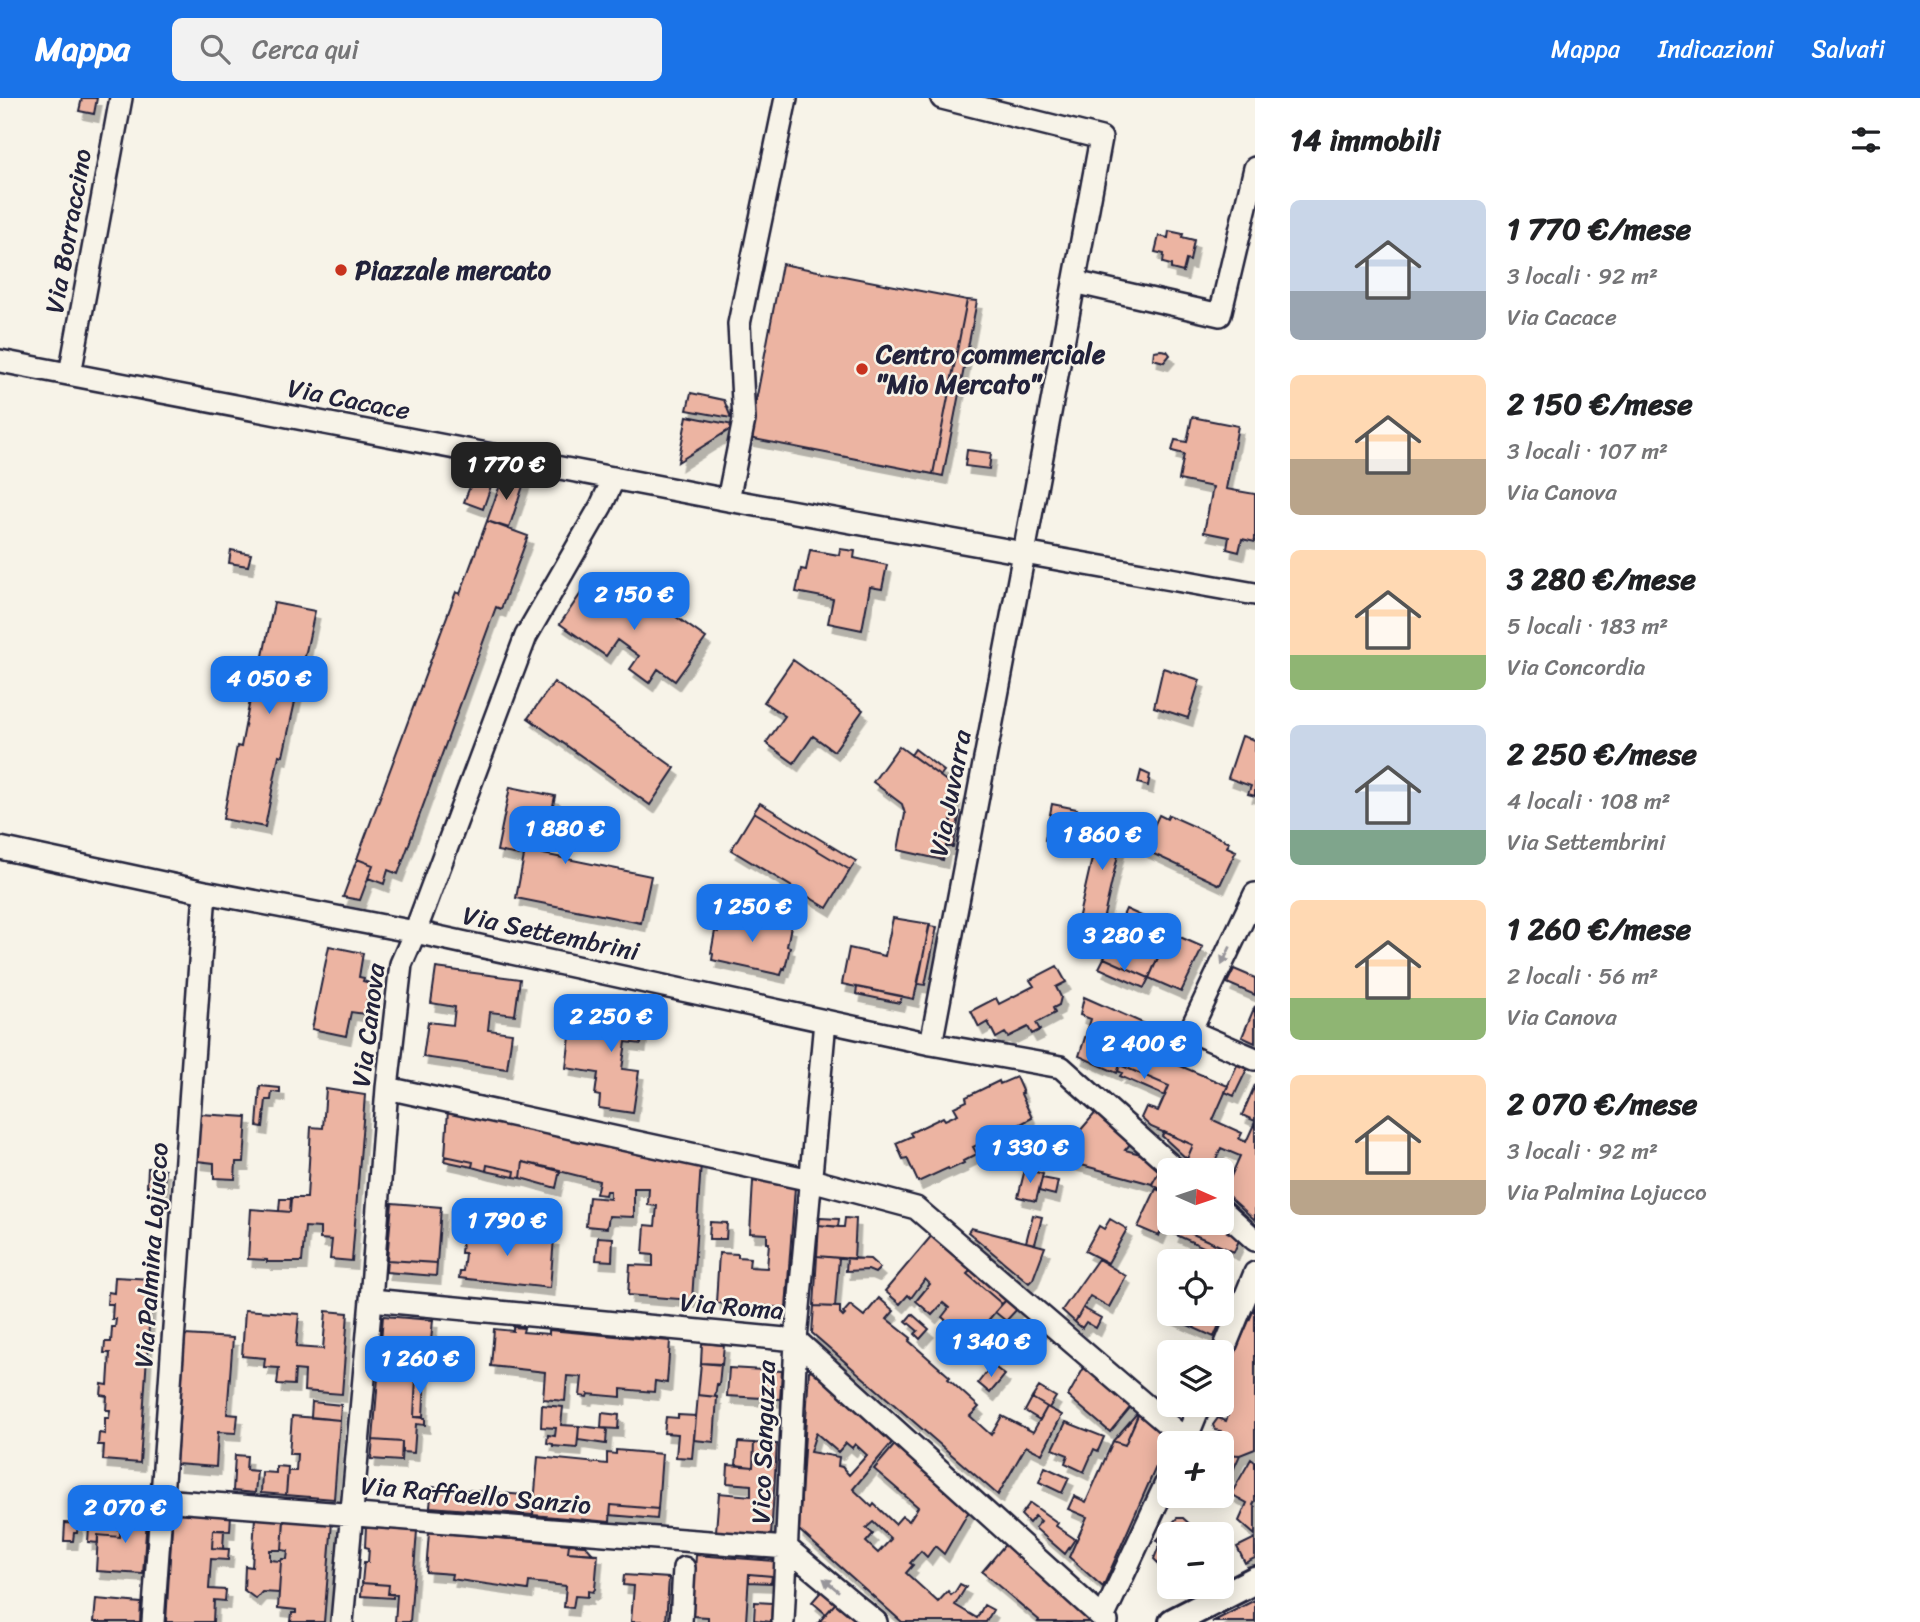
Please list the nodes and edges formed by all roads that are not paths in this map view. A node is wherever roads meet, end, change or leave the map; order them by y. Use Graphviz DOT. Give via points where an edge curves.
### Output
graph roads {
  1 [pos="121,98"];
  2 [pos="786,98"];
  3 [pos="942,98"];
  4 [pos="1255,168"];
  5 [pos="1074,282"];
  6 [pos="0,361"];
  7 [pos="70,374"];
  8 [pos="614,478"];
  9 [pos="728,500"];
  10 [pos="1024,553"];
  11 [pos="1255,594"];
  12 [pos="0,848"];
  13 [pos="205,892"];
  14 [pos="1255,894"];
  15 [pos="415,932"];
  16 [pos="825,1021"];
  17 [pos="931,1044"];
  18 [pos="1255,1059"];
  19 [pos="387,1088"];
  20 [pos="1162,1158"];
  21 [pos="811,1180"];
  22 [pos="1234,1221"];
  23 [pos="1255,1240"];
  24 [pos="1255,1273"];
  25 [pos="371,1300"];
  26 [pos="796,1340"];
  27 [pos="1228,1340"];
  28 [pos="1172,1431"];
  29 [pos="161,1500"];
  30 [pos="1157,1504"];
  31 [pos="350,1513"];
  32 [pos="787,1548"];
  33 [pos="684,1569"];
  34 [pos="1255,1580"];
  35 [pos="1105,1620"];
  36 [pos="153,1622"];
  37 [pos="342,1622"];
  38 [pos="681,1622"];
  39 [pos="783,1622"];
  40 [pos="876,1622"];
  41 [pos="1173,1622"];
  1 -- 7 [label="street, Via Borraccino"];
  2 -- 9 [label="street" via="739,324 744,420"];
  3 -- 5 [label="street, Via Juvarra" via="1101,138"];
  4 -- 5 [label="street" via="1220,315"];
  5 -- 10 [label="street, Via Juvarra"];
  6 -- 7 [label="street, Via Cacace"];
  7 -- 8 [label="street, Via Cacace"];
  8 -- 9 [label="street, Via Cacace"];
  8 -- 15 [label="street, Via Canova" via="526,636"];
  9 -- 10 [label="street, Via Cacace"];
  10 -- 11 [label="street, Via Cacace"];
  10 -- 17 [label="street, Via Juvarra"];
  12 -- 13 [label="street, Via Settembrini"];
  13 -- 15 [label="street, Via Settembrini"];
  13 -- 29 [label="street, Via Palmina Lojucco"];
  14 -- 18 [label="street, one-way" via="1190,1031"];
  15 -- 16 [label="street, Via Settembrini"];
  15 -- 19 [label="street, Via Canova" via="401,964"];
  16 -- 17 [label="street, Via Settembrini"];
  16 -- 21 [label="street, Vico Sanguzza"];
  17 -- 20 [label="street, Via Settembrini" via="1061,1067"];
  19 -- 21 [label="street"];
  19 -- 25 [label="street, Via Canova"];
  21 -- 26 [label="street, Vico Sanguzza"];
  21 -- 28 [label="street" via="916,1208"];
  22 -- 23 [label="street"];
  24 -- 27 [label="street"];
  25 -- 26 [label="street, Via Roma"];
  25 -- 31 [label="street, Via Canova"];
  26 -- 32 [label="street, Vico Sanguzza"];
  26 -- 35 [label="street, Via Roma"];
  29 -- 31 [label="street, Via Raffaello Sanzio"];
  29 -- 36 [label="street, Via Palmina Lojucco"];
  30 -- 35 [label="street"];
  31 -- 32 [label="street, Via Raffaello Sanzio"];
  31 -- 37 [label="street, Via Canova"];
  32 -- 39 [label="street, Vico Sanguzza"];
  40 -- 32 [label="street, one-way"];
  33 -- 38 [label="street"];
  34 -- 41 [label="street"];
}
